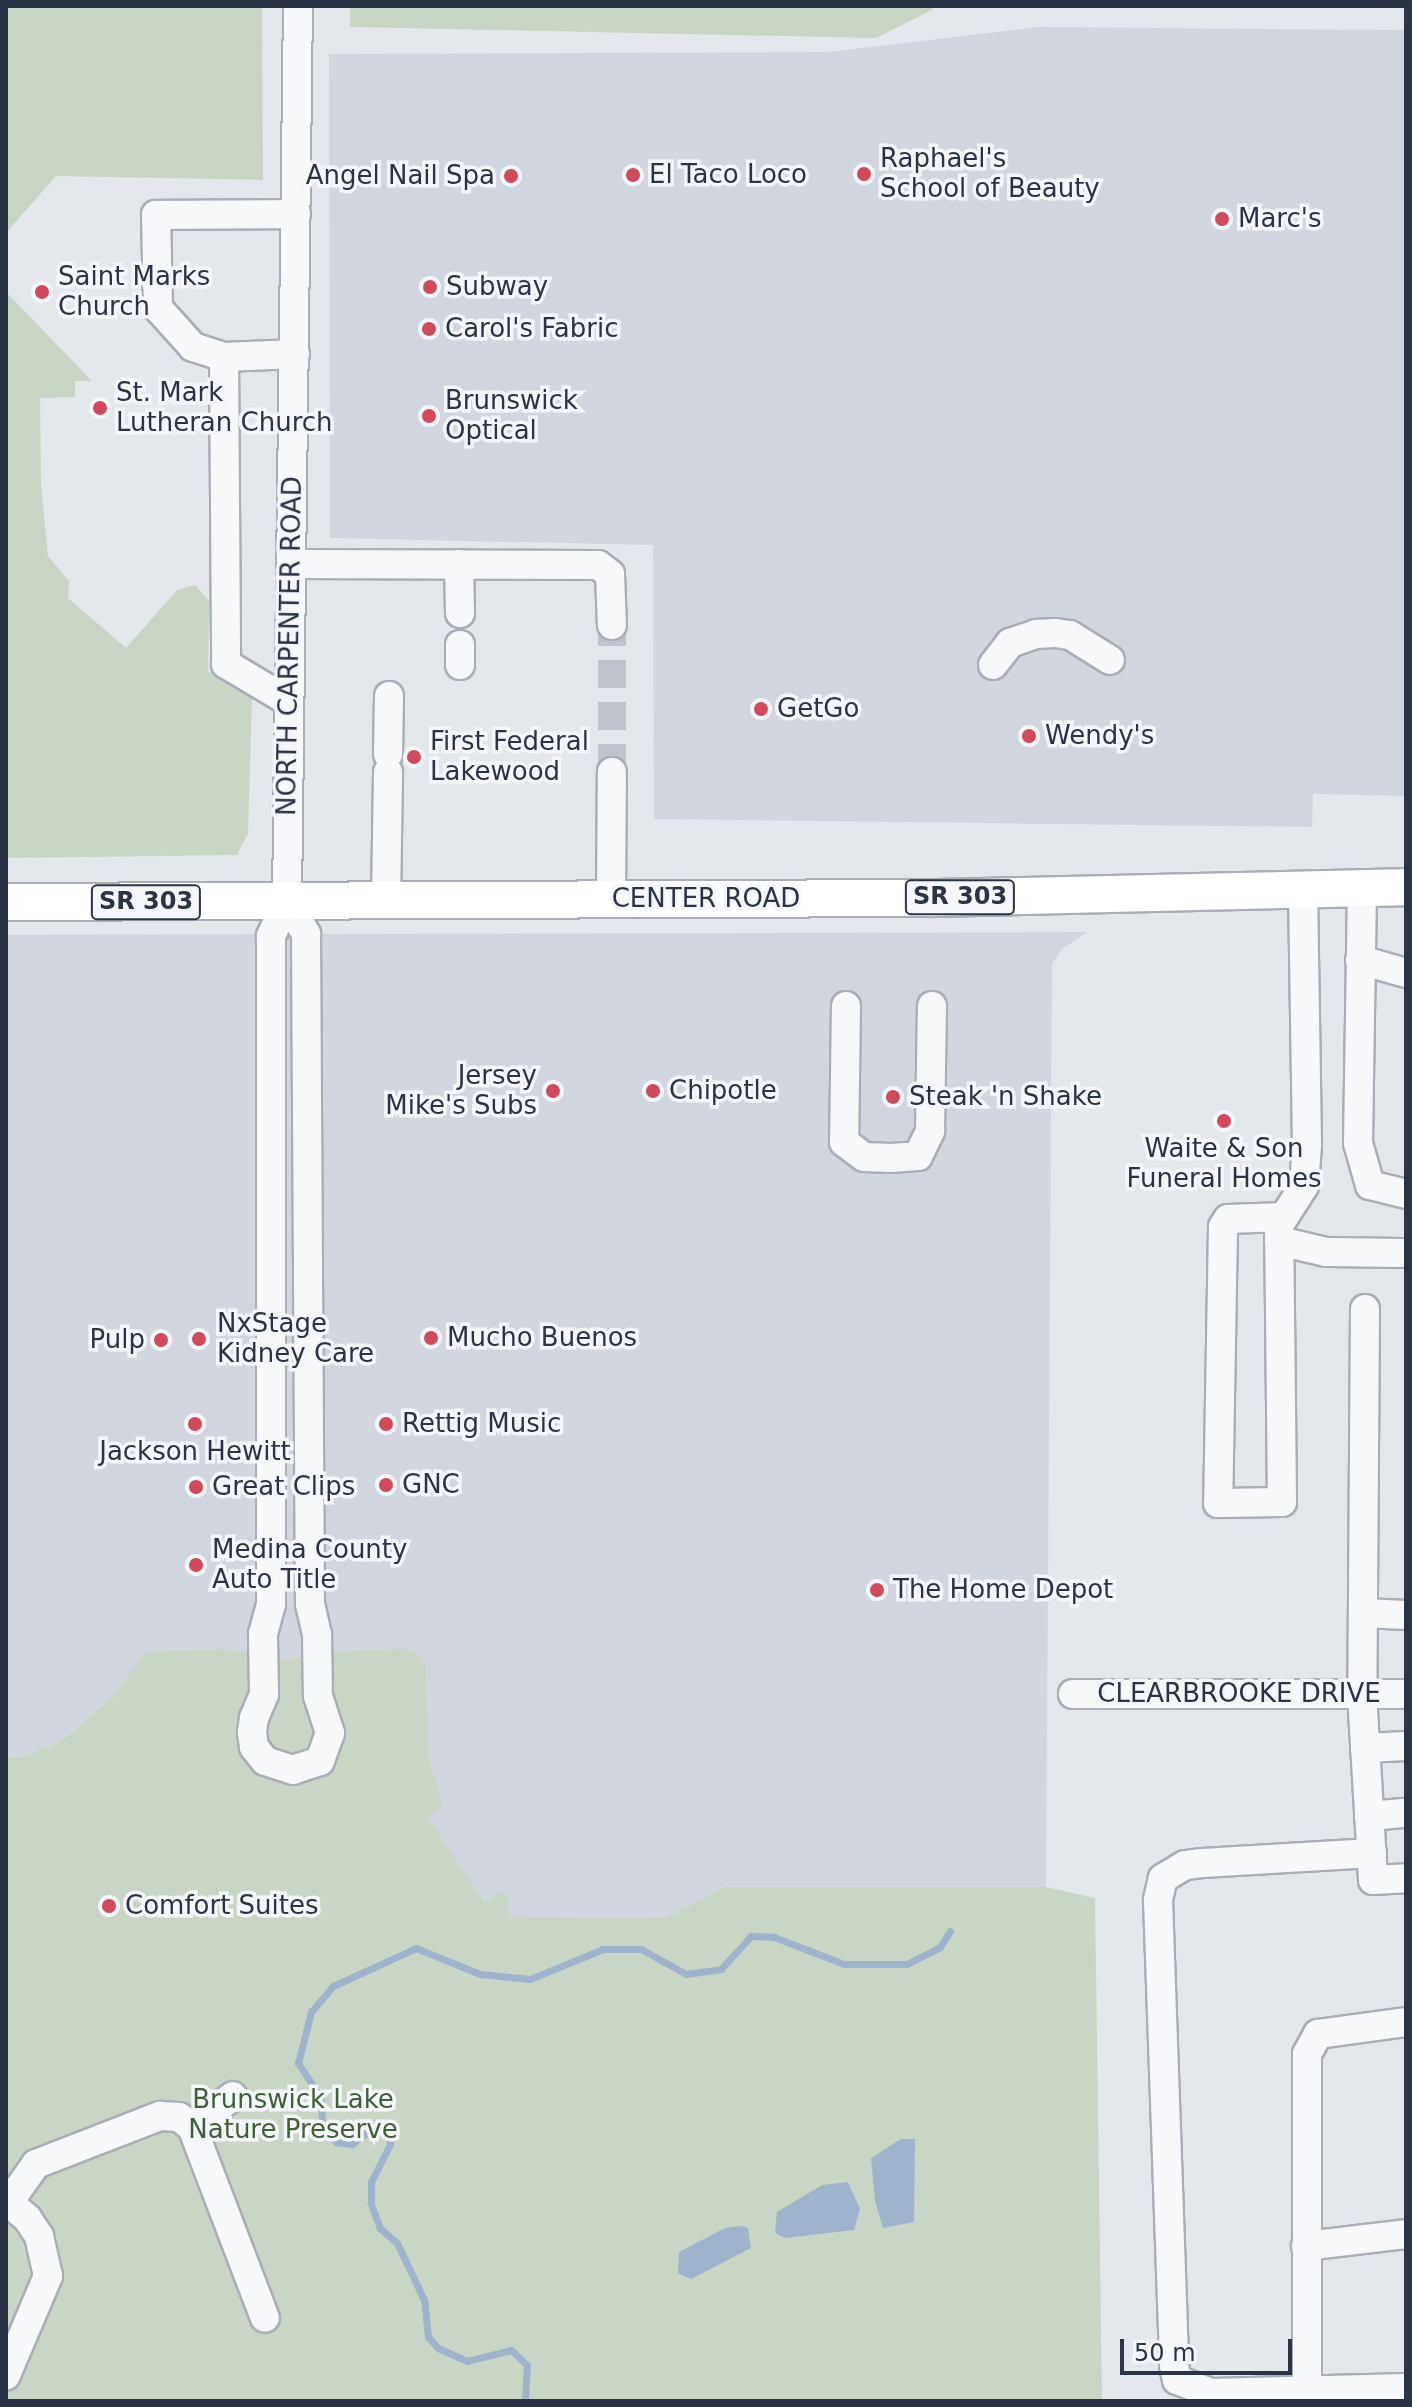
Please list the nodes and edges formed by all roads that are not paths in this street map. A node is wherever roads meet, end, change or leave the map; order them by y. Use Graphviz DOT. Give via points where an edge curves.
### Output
graph roads {
  1 [pos="298,6"];
  2 [pos="296,214"];
  3 [pos="295,354"];
  4 [pos="224,357"];
  5 [pos="293,564"];
  6 [pos="459,564"];
  7 [pos="460,613"];
  8 [pos="612,625"];
  9 [pos="1110,660"];
  10 [pos="993,665"];
  11 [pos="389,696"];
  12 [pos="288,701"];
  13 [pos="612,772"];
  14 [pos="1406,887"];
  15 [pos="1303,889"];
  16 [pos="1362,889"];
  17 [pos="611,900"];
  18 [pos="6,902"];
  19 [pos="287,902"];
  20 [pos="386,902"];
  21 [pos="1360,960"];
  22 [pos="1406,973"];
  23 [pos="846,1006"];
  24 [pos="932,1006"];
  25 [pos="1406,1194"];
  26 [pos="1282,1229"];
  27 [pos="1406,1253"];
  28 [pos="1365,1309"];
  29 [pos="1363,1613"];
  30 [pos="1406,1615"];
  31 [pos="1073,1694"];
  32 [pos="1362,1694"];
  33 [pos="1406,1694"];
  34 [pos="1406,1746"];
  35 [pos="1365,1748"];
  36 [pos="1406,1813"];
  37 [pos="1369,1816"];
  38 [pos="1372,1853"];
  39 [pos="1406,1878"];
  40 [pos="1406,2022"];
  41 [pos="233,2096"];
  42 [pos="192,2127"];
  43 [pos="8,2202"];
  44 [pos="1406,2234"];
  45 [pos="1306,2246"];
  46 [pos="265,2318"];
  47 [pos="6,2375"];
  48 [pos="1406,2388"];
  49 [pos="1307,2390"];
  1 -- 2 [label="street, NORTH CARPENTER ROAD"];
  2 -- 3 [label="street, NORTH CARPENTER ROAD"];
  2 -- 4 [label="street" via="156,215 158,308 193,347"];
  3 -- 4 [label="street"];
  3 -- 5 [label="street, NORTH CARPENTER ROAD"];
  4 -- 12 [label="street" via="226,664"];
  5 -- 6 [label="street"];
  5 -- 12 [label="street, NORTH CARPENTER ROAD"];
  6 -- 7 [label="street"];
  6 -- 8 [label="street" via="598,565 610,574"];
  9 -- 10 [label="street" via="1070,635 1046,633 1010,643"];
  11 -- 20 [label="street"];
  12 -- 19 [label="street, NORTH CARPENTER ROAD"];
  13 -- 17 [label="street"];
  14 -- 16 [label="main road, CENTER ROAD / SR 303"];
  15 -- 16 [label="main road, CENTER ROAD / SR 303"];
  15 -- 17 [label="main road, CENTER ROAD / SR 303"];
  15 -- 26 [label="street" via="1307,1145 1304,1186"];
  16 -- 21 [label="street"];
  17 -- 20 [label="main road, CENTER ROAD / SR 303"];
  18 -- 19 [label="main road, CENTER ROAD / SR 303"];
  19 -- 19 [label="street" via="271,936 271,1604 263,1634 264,1694 252,1732 254,1747 265,1761 293,1770 320,1761 330,1733 318,1696 317,1635 310,1604 306,934"];
  19 -- 20 [label="main road, CENTER ROAD / SR 303"];
  21 -- 22 [label="street"];
  21 -- 25 [label="street" via="1358,1143 1370,1185"];
  23 -- 24 [label="street" via="844,1142 864,1157 891,1158 918,1156 930,1131"];
  26 -- 26 [label="street" via="1282,1502 1218,1503 1223,1227 1228,1219"];
  26 -- 27 [label="street" via="1326,1252"];
  28 -- 29 [label="street"];
  29 -- 30 [label="street"];
  29 -- 32 [label="street"];
  31 -- 32 [label="street, CLEARBROOKE DRIVE"];
  32 -- 33 [label="street, CLEARBROOKE DRIVE"];
  32 -- 35 [label="street"];
  34 -- 35 [label="street"];
  35 -- 37 [label="street"];
  36 -- 37 [label="street"];
  37 -- 38 [label="street"];
  38 -- 39 [label="street" via="1373,1880"];
  38 -- 49 [label="street" via="1185,1865 1170,1871 1159,1889 1177,2380 1211,2393"];
  40 -- 45 [label="street" via="1334,2030 1318,2034 1310,2043"];
  41 -- 42 [label="street"];
  42 -- 43 [label="street" via="179,2117 160,2116 36,2164"];
  42 -- 46 [label="street"];
  43 -- 47 [label="street" via="39,2236 48,2276"];
  44 -- 45 [label="street"];
  45 -- 49 [label="street"];
  48 -- 49 [label="street"];
}
